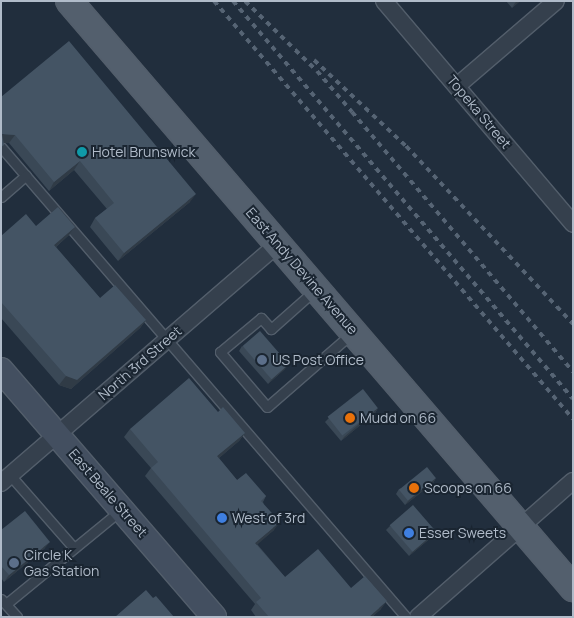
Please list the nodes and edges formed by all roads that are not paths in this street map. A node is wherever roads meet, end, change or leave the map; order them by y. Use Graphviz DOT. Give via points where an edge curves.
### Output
graph roads {
  1 [pos="69,1"];
  2 [pos="384,1"];
  3 [pos="556,1"];
  4 [pos="457,86"];
  5 [pos="1,147"];
  6 [pos="26,175"];
  7 [pos="1,196"];
  8 [pos="573,224"];
  9 [pos="279,243"];
  10 [pos="317,288"];
  11 [pos="354,331"];
  12 [pos="169,338"];
  13 [pos="1,370"];
  14 [pos="57,435"];
  15 [pos="6,479"];
  16 [pos="573,481"];
  17 [pos="122,510"];
  18 [pos="520,527"];
  19 [pos="74,548"];
  20 [pos="573,588"];
  21 [pos="3,601"];
  22 [pos="17,617"];
  23 [pos="214,617"];
  24 [pos="406,617"];
  25 [pos="418,617"];
  1 -- 9 [label="main road, East Andy Devine Avenue"];
  2 -- 4 [label="street, Topeka Street"];
  3 -- 4 [label="street"];
  4 -- 8 [label="street, Topeka Street"];
  5 -- 6 [label="lane"];
  6 -- 7 [label="lane"];
  6 -- 12 [label="lane"];
  9 -- 10 [label="main road, East Andy Devine Avenue"];
  9 -- 12 [label="street, North 3rd Street"];
  10 -- 11 [label="main road, East Andy Devine Avenue"];
  10 -- 11 [label="lane" via="271,329 261,318 220,352 267,407"];
  11 -- 18 [label="main road, East Andy Devine Avenue"];
  12 -- 14 [label="street, North 3rd Street"];
  12 -- 24 [label="lane"];
  13 -- 14 [label="main road, East Beale Street"];
  14 -- 15 [label="street, North 3rd Street"];
  14 -- 17 [label="main road, East Beale Street"];
  15 -- 19 [label="lane"];
  16 -- 18 [label="street"];
  17 -- 19 [label="lane"];
  17 -- 23 [label="main road, East Beale Street"];
  18 -- 20 [label="main road, East Andy Devine Avenue"];
  18 -- 25 [label="street"];
  19 -- 21 [label="lane"];
  21 -- 22 [label="lane"];
}
